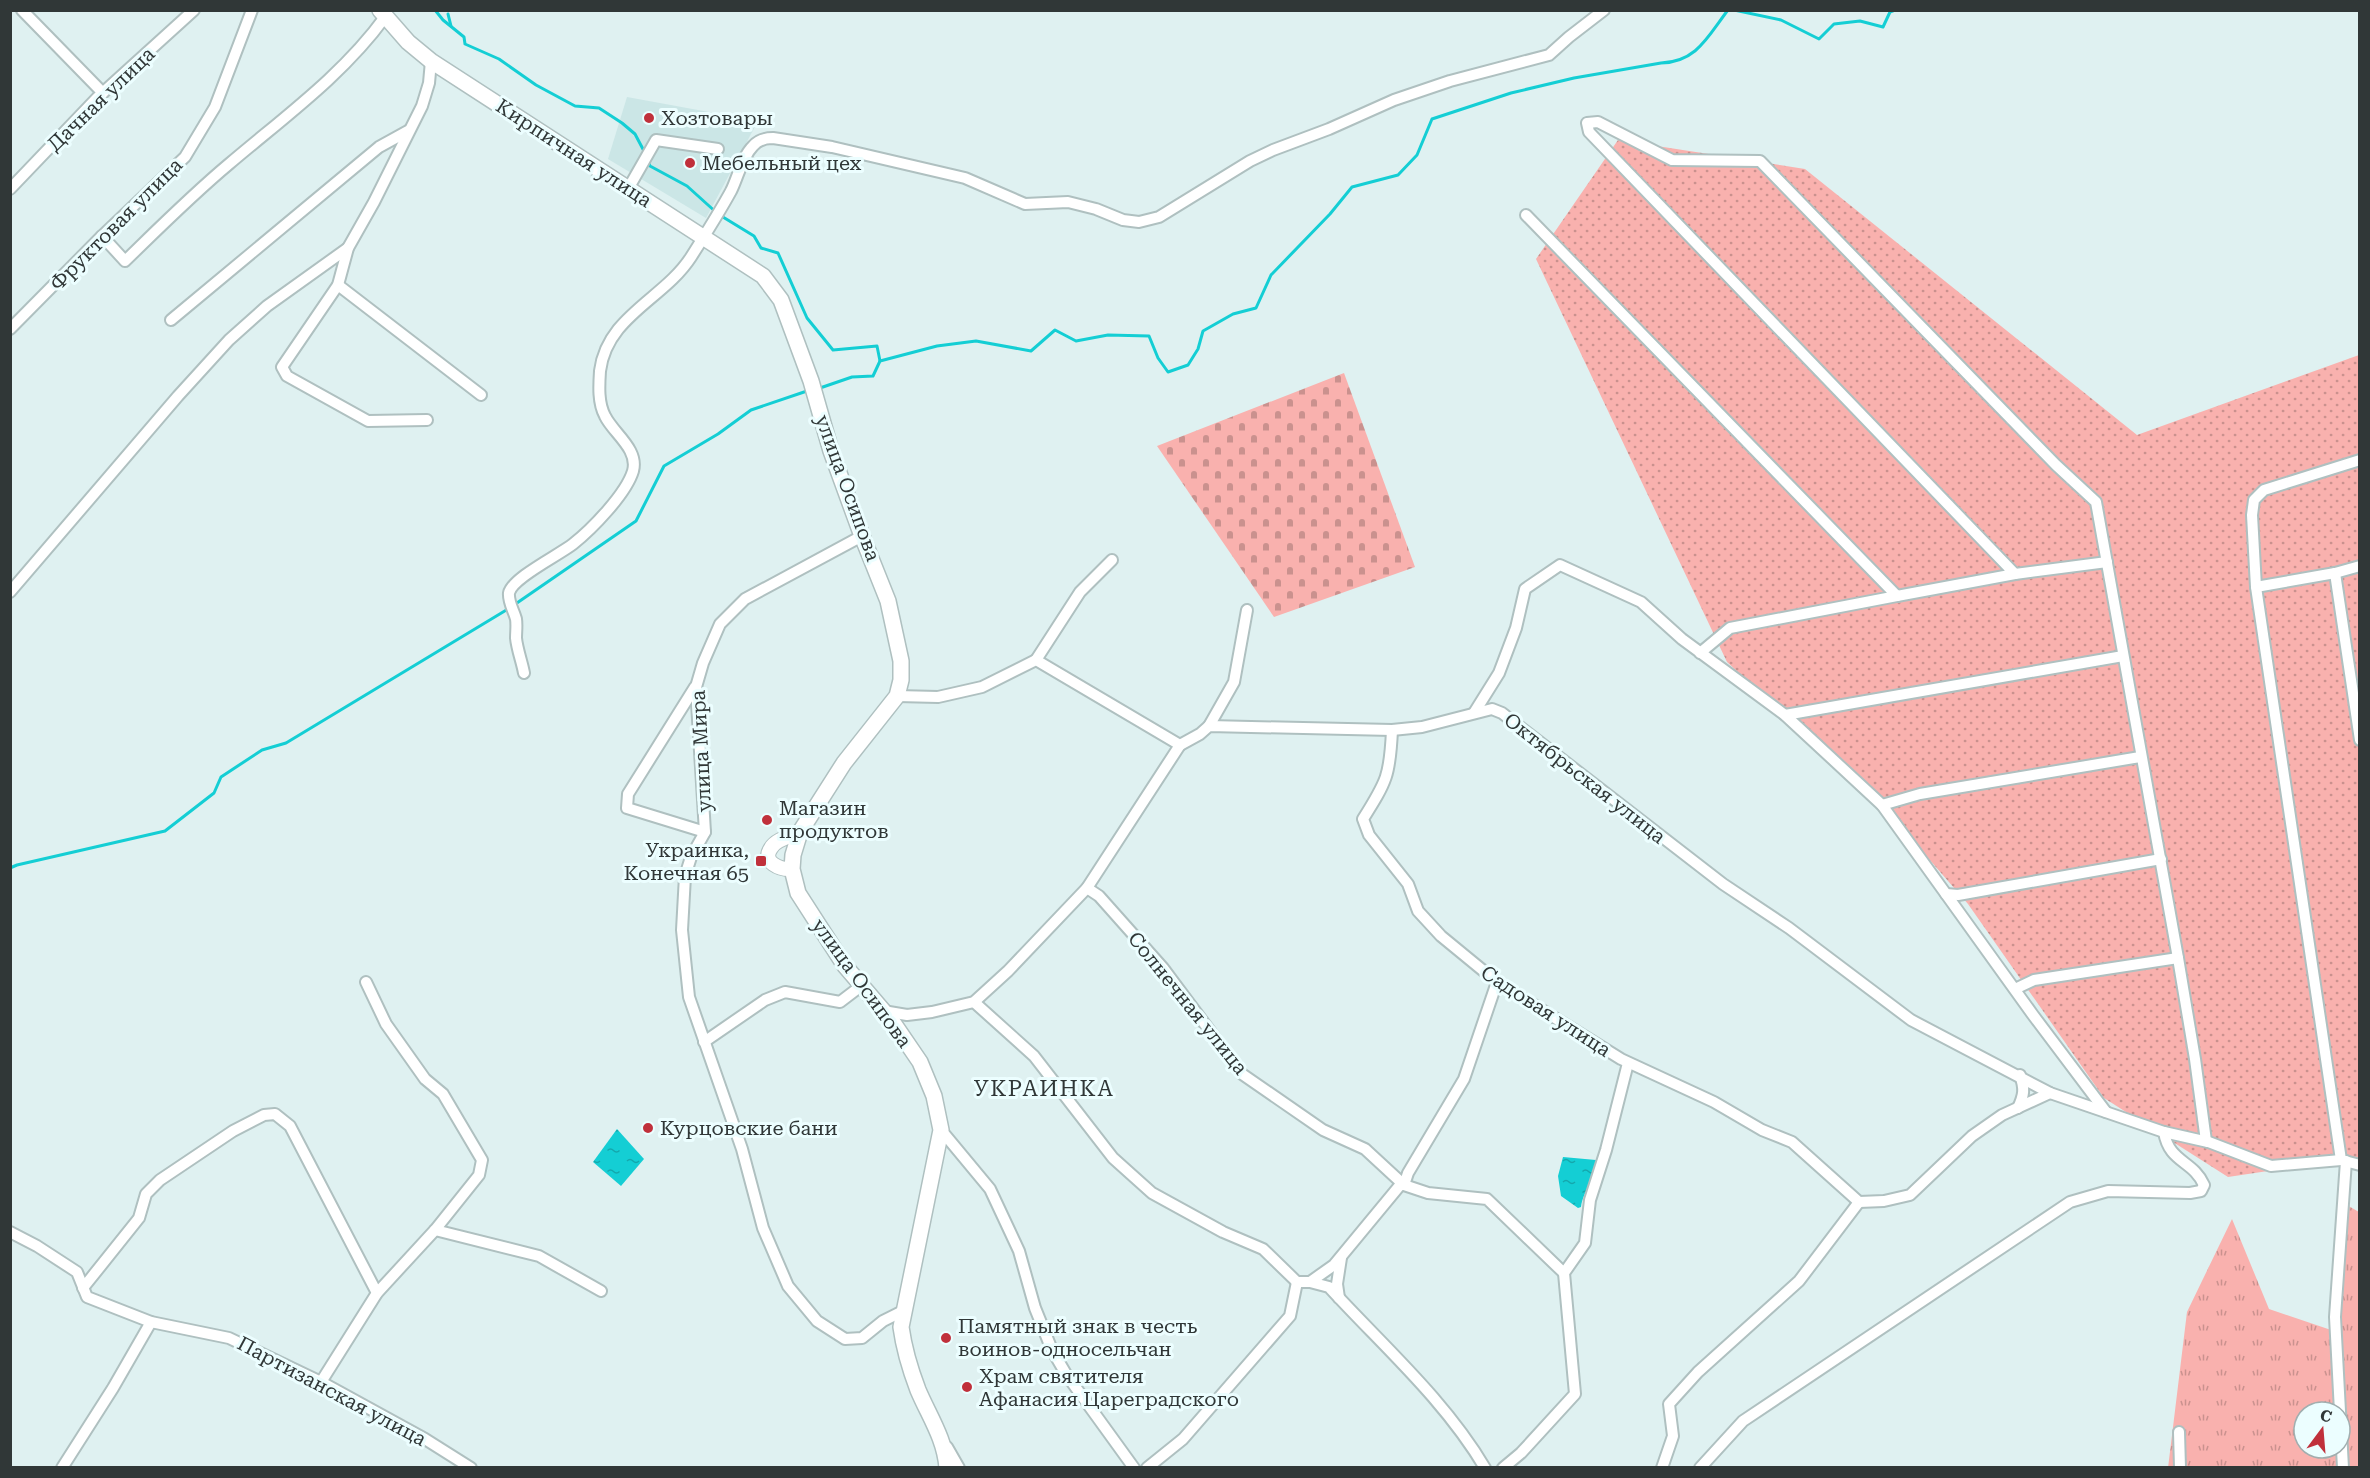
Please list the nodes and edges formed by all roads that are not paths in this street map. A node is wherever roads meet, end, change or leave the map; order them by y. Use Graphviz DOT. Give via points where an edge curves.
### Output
graph roads {
  1 [pos="22,10"];
  2 [pos="194,10"];
  3 [pos="252,10"];
  4 [pos="1604,10"];
  5 [pos="382,14"];
  6 [pos="431,61"];
  7 [pos="103,93"];
  8 [pos="408,131"];
  9 [pos="718,149"];
  10 [pos="10,189"];
  11 [pos="628,189"];
  12 [pos="1526,214"];
  13 [pos="102,236"];
  14 [pos="702,237"];
  15 [pos="348,248"];
  16 [pos="338,285"];
  17 [pos="774,289"];
  18 [pos="171,320"];
  19 [pos="10,329"];
  20 [pos="481,395"];
  21 [pos="427,420"];
  22 [pos="2360,460"];
  23 [pos="862,536"];
  24 [pos="1112,560"];
  25 [pos="2107,562"];
  26 [pos="2360,566"];
  27 [pos="2335,573"];
  28 [pos="2015,574"];
  29 [pos="2256,587"];
  30 [pos="10,592"];
  31 [pos="1897,596"];
  32 [pos="1247,610"];
  33 [pos="1700,653"];
  34 [pos="2123,656"];
  35 [pos="1036,660"];
  36 [pos="524,673"];
  37 [pos="696,687"];
  38 [pos="897,696"];
  39 [pos="1474,713"];
  40 [pos="1785,715"];
  41 [pos="1209,726"];
  42 [pos="1392,729"];
  43 [pos="2360,740"];
  44 [pos="1180,745"];
  45 [pos="2140,757"];
  46 [pos="1882,805"];
  47 [pos="705,832"];
  48 [pos="800,832"];
  49 [pos="2161,859"];
  50 [pos="792,869"];
  51 [pos="1087,888"];
  52 [pos="1946,894"];
  53 [pos="2178,958"];
  54 [pos="366,982"];
  55 [pos="1497,982"];
  56 [pos="861,986"];
  57 [pos="2015,988"];
  58 [pos="974,1002"];
  59 [pos="883,1011"];
  60 [pos="704,1042"];
  61 [pos="1628,1063"];
  62 [pos="2020,1075"];
  63 [pos="2050,1093"];
  64 [pos="2018,1108"];
  65 [pos="2107,1113"];
  66 [pos="941,1130"];
  67 [pos="2164,1132"];
  68 [pos="2208,1142"];
  69 [pos="2344,1161"];
  70 [pos="2360,1165"];
  71 [pos="1404,1185"];
  72 [pos="1859,1202"];
  73 [pos="435,1230"];
  74 [pos="10,1232"];
  75 [pos="1342,1255"];
  76 [pos="1564,1273"];
  77 [pos="1297,1281"];
  78 [pos="1310,1282"];
  79 [pos="83,1288"];
  80 [pos="601,1291"];
  81 [pos="377,1293"];
  82 [pos="1339,1298"];
  83 [pos="903,1311"];
  84 [pos="151,1322"];
  85 [pos="321,1382"];
  86 [pos="2180,1432"];
  87 [pos="940,1437"];
  88 [pos="62,1467"];
  89 [pos="471,1467"];
  90 [pos="947,1467"];
  91 [pos="959,1467"];
  92 [pos="1134,1467"];
  93 [pos="1147,1467"];
  94 [pos="1485,1467"];
  95 [pos="1503,1467"];
  96 [pos="1662,1467"];
  97 [pos="1700,1467"];
  98 [pos="2180,1467"];
  99 [pos="2343,1467"];
  1 -- 7 [label="street"];
  2 -- 7 [label="street, Дачная улица"];
  3 -- 13 [label="street, Фруктовая улица" via="215,107 185,157"];
  4 -- 14 [label="street" via="1549,55 1394,100 1273,150 1159,217 1139,222 1068,202 1025,204 965,178 832,147 766,138 749,150 732,190"];
  5 -- 6 [label="main road, Кирпичная улица"];
  5 -- 13 [label="street" via="369,39 330,79 214,177 125,261"];
  6 -- 8 [label="street" via="422,106"];
  6 -- 11 [label="main road, Кирпичная улица"];
  7 -- 10 [label="street, Дачная улица"];
  8 -- 15 [label="street"];
  8 -- 18 [label="street" via="379,147"];
  9 -- 11 [label="street" via="656,140"];
  11 -- 14 [label="main road, Кирпичная улица"];
  12 -- 31 [label="street"];
  13 -- 19 [label="street, Фруктовая улица"];
  14 -- 17 [label="main road, Кирпичная улица" via="756,271"];
  14 -- 36 [label="street" via="680,272 614,334 603,357 600,402 629,450 633,468 620,494 585,534 552,560 521,577 510,590"];
  15 -- 16 [label="street"];
  15 -- 30 [label="street" via="267,306 229,340"];
  16 -- 20 [label="street"];
  16 -- 21 [label="street" via="282,367 287,376 368,421"];
  17 -- 23 [label="main road, улица Осипова" via="811,381"];
  22 -- 29 [label="street" via="2264,490 2254,500"];
  23 -- 37 [label="street, улица Мира" via="745,599 720,624"];
  23 -- 38 [label="main road, улица Осипова" via="897,633 901,680"];
  24 -- 35 [label="street" via="1080,592"];
  25 -- 28 [label="street"];
  25 -- 28 [label="street" via="2096,502 1760,161 1672,160 1598,122 1587,123 1589,132"];
  25 -- 34 [label="street"];
  26 -- 27 [label="street"];
  27 -- 29 [label="street"];
  27 -- 43 [label="street"];
  28 -- 31 [label="street"];
  29 -- 69 [label="street"];
  31 -- 33 [label="street" via="1730,628"];
  32 -- 41 [label="street" via="1234,682"];
  33 -- 39 [label="street" via="1641,602 1560,566 1525,589 1499,673"];
  33 -- 40 [label="street"];
  34 -- 40 [label="street"];
  34 -- 45 [label="street"];
  35 -- 38 [label="street" via="982,687 938,697"];
  35 -- 44 [label="street"];
  37 -- 47 [label="street, улица Мира"];
  37 -- 47 [label="street" via="628,794 627,808"];
  38 -- 48 [label="main road, улица Осипова" via="844,763"];
  39 -- 42 [label="street, Октябрьская улица" via="1422,727"];
  39 -- 62 [label="street, Октябрьская улица" via="1492,709 1502,713 1723,884 1789,928 1911,1020"];
  40 -- 46 [label="street"];
  41 -- 42 [label="street, Октябрьская улица"];
  41 -- 44 [label="street"];
  42 -- 55 [label="street, Садовая улица" via="1384,785 1363,819 1369,835 1408,884 1418,911 1441,936"];
  44 -- 51 [label="street"];
  45 -- 46 [label="street" via="1920,794"];
  45 -- 49 [label="street"];
  46 -- 52 [label="street"];
  47 -- 60 [label="street, улица Мира" via="686,876 682,930 689,997"];
  48 -- 50 [label="main road, улица Осипова"];
  48 -- 50 [label="street" via="775,843 769,852 774,865"];
  49 -- 52 [label="street"];
  49 -- 53 [label="street"];
  50 -- 56 [label="main road, улица Осипова" via="798,893"];
  51 -- 58 [label="street"];
  51 -- 71 [label="street, Солнечная улица" via="1099,896 1163,968 1242,1074 1323,1130 1365,1149"];
  52 -- 57 [label="street"];
  53 -- 57 [label="street" via="2034,980"];
  53 -- 68 [label="street"];
  54 -- 73 [label="street" via="386,1024 425,1079 443,1094 482,1160 479,1175"];
  55 -- 61 [label="street, Садовая улица"];
  55 -- 71 [label="street" via="1464,1079"];
  56 -- 59 [label="main road, улица Осипова"];
  56 -- 60 [label="street" via="840,1002 785,992 765,1000"];
  57 -- 65 [label="street"];
  58 -- 59 [label="street" via="907,1015"];
  58 -- 77 [label="street" via="1034,1056 1113,1158 1152,1193 1263,1250"];
  59 -- 66 [label="main road, улица Осипова" via="920,1062 934,1096"];
  60 -- 83 [label="street, улица Мира" via="742,1149 763,1228 788,1286 817,1321 845,1339 862,1338"];
  61 -- 72 [label="street, Садовая улица" via="1792,1142"];
  61 -- 76 [label="street" via="1590,1200 1586,1243"];
  62 -- 63 [label="street, Октябрьская улица"];
  62 -- 64 [label="street" via="2025,1088"];
  63 -- 64 [label="street"];
  63 -- 65 [label="street, Октябрьская улица"];
  64 -- 72 [label="street" via="1972,1136 1910,1195"];
  65 -- 67 [label="street, Октябрьская улица"];
  66 -- 83 [label="main road, улица Осипова"];
  66 -- 92 [label="street" via="990,1189 1019,1251 1052,1350"];
  67 -- 68 [label="street, Октябрьская улица"];
  67 -- 97 [label="street" via="2167,1147 2201,1179 2201,1191 2108,1191 2070,1202 1743,1421"];
  68 -- 69 [label="street, Октябрьская улица" via="2271,1166"];
  69 -- 70 [label="street"];
  69 -- 99 [label="street" via="2335,1317"];
  71 -- 75 [label="street"];
  71 -- 76 [label="street, Солнечная улица" via="1428,1193 1487,1200"];
  72 -- 96 [label="street" via="1799,1281 1668,1404 1673,1436"];
  73 -- 80 [label="street" via="539,1256"];
  73 -- 81 [label="street"];
  74 -- 79 [label="street, Партизанская улица" via="77,1272"];
  75 -- 78 [label="street"];
  75 -- 82 [label="street" via="1338,1268"];
  76 -- 95 [label="street" via="1575,1394"];
  77 -- 78 [label="street"];
  77 -- 93 [label="street" via="1290,1316 1183,1439"];
  78 -- 82 [label="street" via="1329,1287"];
  79 -- 81 [label="street" via="139,1218 146,1194 160,1180 233,1131 264,1115 275,1114 290,1126"];
  79 -- 84 [label="street, Партизанская улица" via="87,1297"];
  81 -- 85 [label="street"];
  82 -- 94 [label="street" via="1447,1413"];
  83 -- 87 [label="main road, улица Осипова" via="903,1347"];
  84 -- 85 [label="street, Партизанская улица" via="229,1338"];
  84 -- 88 [label="street"];
  85 -- 89 [label="street, Партизанская улица"];
  86 -- 98 [label="street"];
  87 -- 90 [label="main road, улица Осипова"];
  87 -- 91 [label="street"];
}
